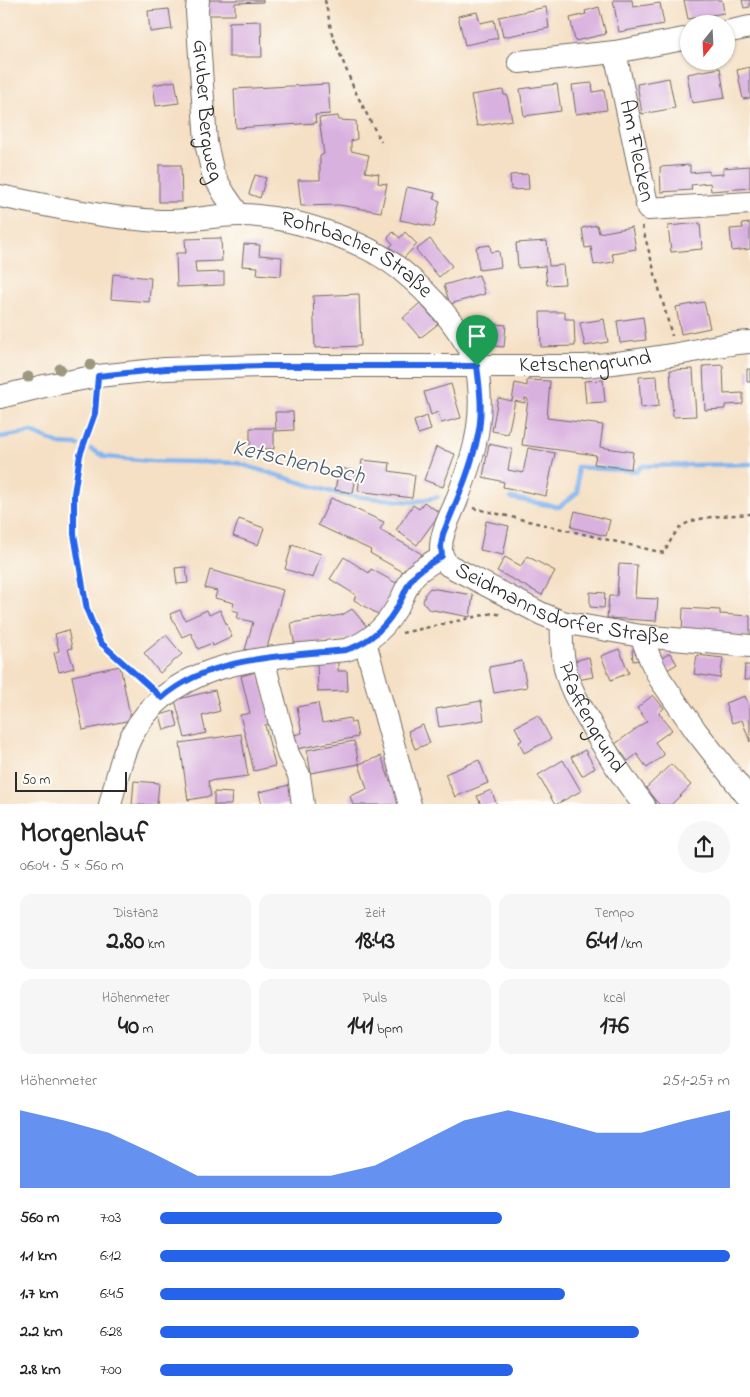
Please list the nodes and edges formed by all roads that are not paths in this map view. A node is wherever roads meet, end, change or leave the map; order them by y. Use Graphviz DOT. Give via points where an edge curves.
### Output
graph roads {
  1 [pos="198,0"];
  2 [pos="750,27"];
  3 [pos="735,30"];
  4 [pos="680,40"];
  5 [pos="616,52"];
  6 [pos="519,62"];
  7 [pos="0,196"];
  8 [pos="750,204"];
  9 [pos="239,215"];
  10 [pos="750,342"];
  11 [pos="477,366"];
  12 [pos="0,397"];
  13 [pos="442,556"];
  14 [pos="562,622"];
  15 [pos="642,636"];
  16 [pos="365,642"];
  17 [pos="750,646"];
  18 [pos="263,658"];
  19 [pos="750,798"];
  20 [pos="110,804"];
  21 [pos="302,804"];
  22 [pos="410,804"];
  23 [pos="644,804"];
  1 -- 9 [label="street, Gruber Bergweg" via="196,11 206,143 213,174"];
  2 -- 3 [label="street"];
  4 -- 5 [label="street"];
  5 -- 6 [label="street"];
  5 -- 8 [label="street, Am Flecken" via="648,209"];
  7 -- 9 [label="street, Rohrbacher Straße" via="134,219 162,221"];
  9 -- 11 [label="street, Rohrbacher Straße" via="279,218 316,228 386,260 438,305 462,335"];
  10 -- 11 [label="street, Ketschengrund" via="584,366"];
  11 -- 12 [label="street, Ketschengrund" via="165,369 98,376"];
  11 -- 13 [label="street, Rohrbacher Straße" via="481,402 478,434 470,466 443,534"];
  13 -- 14 [label="street, Seidmannsdorfer Straße" via="457,570"];
  13 -- 16 [label="street, Seidmannsdorfer Straße" via="415,575 394,614"];
  14 -- 15 [label="street, Seidmannsdorfer Straße"];
  14 -- 23 [label="street, Pfaffengrund" via="561,648 572,691 595,732"];
  15 -- 17 [label="street, Seidmannsdorfer Straße"];
  15 -- 19 [label="street" via="660,679 696,731"];
  16 -- 18 [label="street, Seidmannsdorfer Straße" via="346,650"];
  16 -- 22 [label="street"];
  18 -- 20 [label="street, Seidmannsdorfer Straße" via="194,676 162,698 132,735"];
  18 -- 21 [label="street" via="288,754 299,775"];
}
